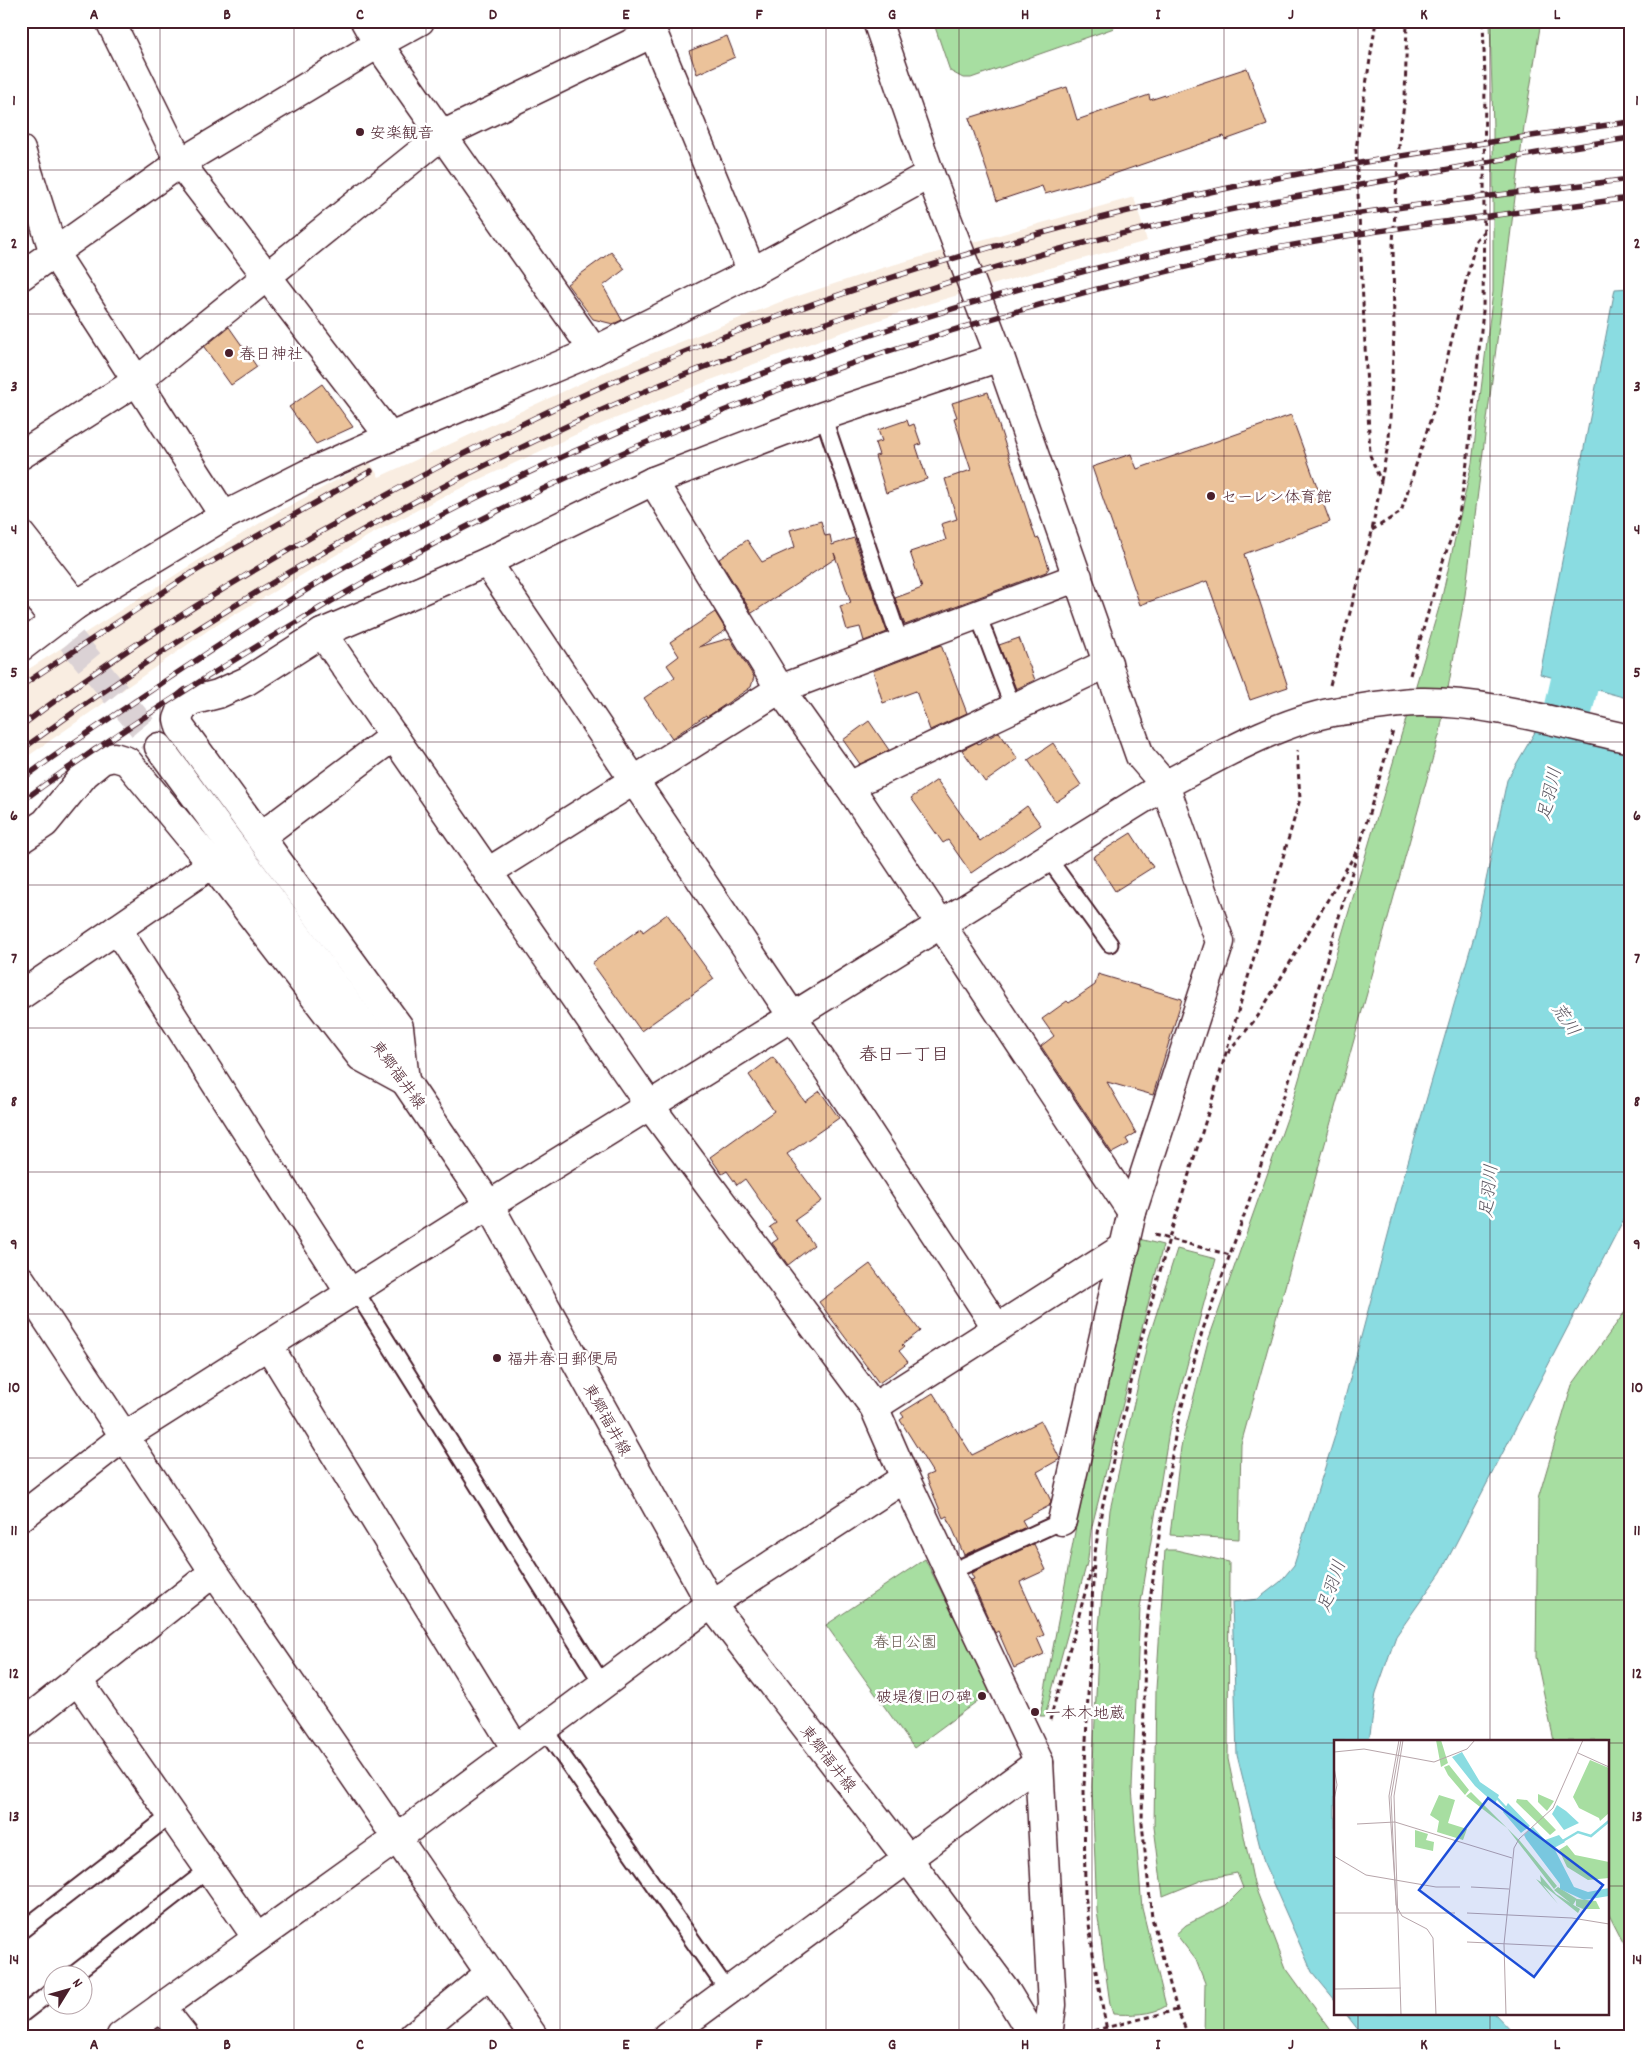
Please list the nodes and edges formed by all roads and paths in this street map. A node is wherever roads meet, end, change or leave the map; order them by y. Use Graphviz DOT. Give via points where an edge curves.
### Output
graph roads {
  1 [pos="110,21"];
  2 [pos="420,21"];
  3 [pos="877,21"];
  4 [pos="1376,21"];
  5 [pos="1407,21"];
  6 [pos="1482,21"];
  7 [pos="650,27"];
  8 [pos="372,32"];
  9 [pos="442,136"];
  10 [pos="21,150"];
  11 [pos="180,163"];
  12 [pos="930,174"];
  13 [pos="1484,231"];
  14 [pos="54,253"];
  15 [pos="752,272"];
  16 [pos="21,276"];
  17 [pos="267,277"];
  18 [pos="594,351"];
  19 [pos="1000,358"];
  20 [pos="137,381"];
  21 [pos="823,416"];
  22 [pos="390,437"];
  23 [pos="21,455"];
  24 [pos="652,481"];
  25 [pos="1381,482"];
  26 [pos="224,516"];
  27 [pos="1372,530"];
  28 [pos="21,535"];
  29 [pos="487,562"];
  30 [pos="21,577"];
  31 [pos="1078,577"];
  32 [pos="76,605"];
  33 [pos="978,615"];
  34 [pos="31,628"];
  35 [pos="322,633"];
  36 [pos="900,644"];
  37 [pos="1108,663"];
  38 [pos="1410,676"];
  39 [pos="780,689"];
  40 [pos="1013,708"];
  41 [pos="1331,712"];
  42 [pos="1295,722"];
  43 [pos="1396,722"];
  44 [pos="394,736"];
  45 [pos="1630,739"];
  46 [pos="159,747"];
  47 [pos="634,781"];
  48 [pos="849,786"];
  49 [pos="1165,786"];
  50 [pos="260,837"];
  51 [pos="21,839"];
  52 [pos="1362,842"];
  53 [pos="1048,858"];
  54 [pos="212,864"];
  55 [pos="488,872"];
  56 [pos="941,925"];
  57 [pos="117,929"];
  58 [pos="1110,944"];
  59 [pos="21,995"];
  60 [pos="793,1017"];
  61 [pos="1226,1056"];
  62 [pos="405,1081"];
  63 [pos="650,1106"];
  64 [pos="489,1205"];
  65 [pos="1129,1229"];
  66 [pos="1169,1239"];
  67 [pos="1230,1255"];
  68 [pos="24,1288"];
  69 [pos="353,1291"];
  70 [pos="997,1328"];
  71 [pos="268,1344"];
  72 [pos="874,1407"];
  73 [pos="125,1436"];
  74 [pos="905,1478"];
  75 [pos="21,1517"];
  76 [pos="1062,1520"];
  77 [pos="1094,1559"];
  78 [pos="214,1572"];
  79 [pos="950,1572"];
  80 [pos="711,1604"];
  81 [pos="78,1680"];
  82 [pos="603,1685"];
  83 [pos="21,1725"];
  84 [pos="544,1729"];
  85 [pos="516,1749"];
  86 [pos="1039,1762"];
  87 [pos="171,1815"];
  88 [pos="397,1838"];
  89 [pos="908,1859"];
  90 [pos="208,1870"];
  91 [pos="21,1931"];
  92 [pos="257,1938"];
  93 [pos="87,1964"];
  94 [pos="490,1973"];
  95 [pos="728,1991"];
  96 [pos="42,1999"];
  97 [pos="161,2007"];
  98 [pos="1177,2010"];
  99 [pos="21,2015"];
  100 [pos="1107,2027"];
  101 [pos="121,2036"];
  102 [pos="184,2036"];
  103 [pos="413,2036"];
  104 [pos="533,2036"];
  105 [pos="667,2036"];
  106 [pos="1033,2036"];
  107 [pos="1048,2036"];
  108 [pos="1072,2036"];
  109 [pos="1108,2036"];
  110 [pos="1189,2036"];
  1 -- 11 [label="street"];
  2 -- 8 [label="street"];
  3 -- 12 [label="street"];
  4 -- 25 [label="path" via="1356,149 1370,455"];
  5 -- 25 [label="path" via="1405,99 1393,243 1394,332 1389,440"];
  6 -- 13 [label="path"];
  7 -- 9 [label="street"];
  7 -- 15 [label="street"];
  8 -- 9 [label="street"];
  8 -- 11 [label="street"];
  9 -- 17 [label="street"];
  9 -- 18 [label="street"];
  10 -- 14 [label="street"];
  11 -- 14 [label="street"];
  11 -- 17 [label="street"];
  12 -- 15 [label="street"];
  12 -- 19 [label="street"];
  13 -- 27 [label="path" via="1476,240 1438,396 1402,512"];
  13 -- 38 [label="path" via="1484,311 1459,515"];
  14 -- 16 [label="street"];
  14 -- 20 [label="street"];
  15 -- 18 [label="street"];
  17 -- 20 [label="street"];
  17 -- 22 [label="street"];
  18 -- 22 [label="street"];
  19 -- 21 [label="street"];
  19 -- 31 [label="street"];
  20 -- 23 [label="street"];
  20 -- 26 [label="street"];
  21 -- 24 [label="street"];
  21 -- 36 [label="lane"];
  22 -- 26 [label="street"];
  24 -- 29 [label="street"];
  24 -- 39 [label="street"];
  25 -- 27 [label="path"];
  26 -- 32 [label="street"];
  27 -- 41 [label="path" via="1349,618"];
  28 -- 32 [label="street"];
  29 -- 35 [label="street"];
  29 -- 47 [label="street"];
  30 -- 34 [label="street"];
  31 -- 33 [label="street"];
  31 -- 37 [label="street"];
  32 -- 34 [label="street"];
  33 -- 36 [label="street"];
  33 -- 40 [label="lane"];
  35 -- 44 [label="street"];
  35 -- 50 [label="street" via="247,681 191,701 179,714 180,727"];
  36 -- 39 [label="street"];
  37 -- 40 [label="street"];
  37 -- 49 [label="street" via="1140,756"];
  39 -- 47 [label="street"];
  39 -- 48 [label="street"];
  40 -- 48 [label="street"];
  41 -- 42 [label="street"];
  41 -- 45 [label="street, bridge" via="1419,702 1444,703 1508,711"];
  42 -- 49 [label="street" via="1232,750"];
  42 -- 61 [label="path" via="1300,799"];
  43 -- 52 [label="path"];
  44 -- 50 [label="street"];
  44 -- 55 [label="street"];
  46 -- 62 [label="street, 東郷福井線"];
  47 -- 55 [label="street"];
  47 -- 60 [label="street"];
  48 -- 56 [label="street"];
  49 -- 53 [label="street"];
  49 -- 65 [label="street" via="1220,942"];
  50 -- 62 [label="street" via="399,1027"];
  51 -- 54 [label="street" via="44,823 85,774 102,760 114,757 127,760"];
  52 -- 61 [label="path" via="1258,1016"];
  52 -- 67 [label="path" via="1309,1020"];
  53 -- 56 [label="street"];
  53 -- 58 [label="lane"];
  54 -- 57 [label="street"];
  54 -- 62 [label="street" via="361,1057"];
  55 -- 63 [label="street"];
  56 -- 60 [label="street"];
  56 -- 65 [label="street"];
  57 -- 59 [label="street"];
  57 -- 69 [label="street"];
  60 -- 63 [label="street"];
  60 -- 70 [label="street"];
  61 -- 66 [label="path"];
  62 -- 64 [label="street, 東郷福井線"];
  63 -- 64 [label="street"];
  63 -- 72 [label="street"];
  64 -- 69 [label="street"];
  64 -- 80 [label="street, 東郷福井線"];
  65 -- 66 [label="path"];
  65 -- 70 [label="street"];
  65 -- 76 [label="street"];
  66 -- 67 [label="path"];
  66 -- 77 [label="path" via="1141,1340 1102,1508"];
  67 -- 98 [label="path" via="1202,1332 1177,1424 1145,1636 1142,1822 1152,1918"];
  68 -- 73 [label="street"];
  69 -- 71 [label="street"];
  69 -- 82 [label="lane"];
  70 -- 72 [label="street"];
  71 -- 73 [label="street"];
  71 -- 85 [label="street"];
  72 -- 74 [label="street"];
  73 -- 75 [label="street"];
  73 -- 78 [label="street"];
  74 -- 79 [label="street"];
  74 -- 80 [label="street"];
  76 -- 79 [label="lane"];
  77 -- 86 [label="path"];
  77 -- 100 [label="path" via="1084,1787 1085,1894"];
  78 -- 81 [label="street"];
  78 -- 88 [label="street"];
  79 -- 86 [label="street"];
  80 -- 82 [label="street"];
  80 -- 89 [label="street, 東郷福井線"];
  81 -- 83 [label="street"];
  81 -- 87 [label="street"];
  82 -- 84 [label="street"];
  84 -- 85 [label="street"];
  84 -- 95 [label="lane"];
  85 -- 88 [label="street"];
  86 -- 89 [label="street"];
  86 -- 107 [label="street" via="1052,2004"];
  87 -- 90 [label="street"];
  87 -- 91 [label="lane"];
  88 -- 92 [label="street"];
  88 -- 94 [label="street"];
  89 -- 95 [label="street"];
  89 -- 106 [label="street, 東郷福井線" via="1004,1988"];
  90 -- 92 [label="street"];
  90 -- 93 [label="lane"];
  92 -- 97 [label="street"];
  94 -- 103 [label="street"];
  94 -- 104 [label="street"];
  95 -- 105 [label="street"];
  96 -- 99 [label="lane"];
  97 -- 101 [label="street"];
  97 -- 102 [label="street"];
  98 -- 100 [label="path"];
  98 -- 110 [label="path"];
  100 -- 108 [label="path"];
  100 -- 109 [label="path"];
}
